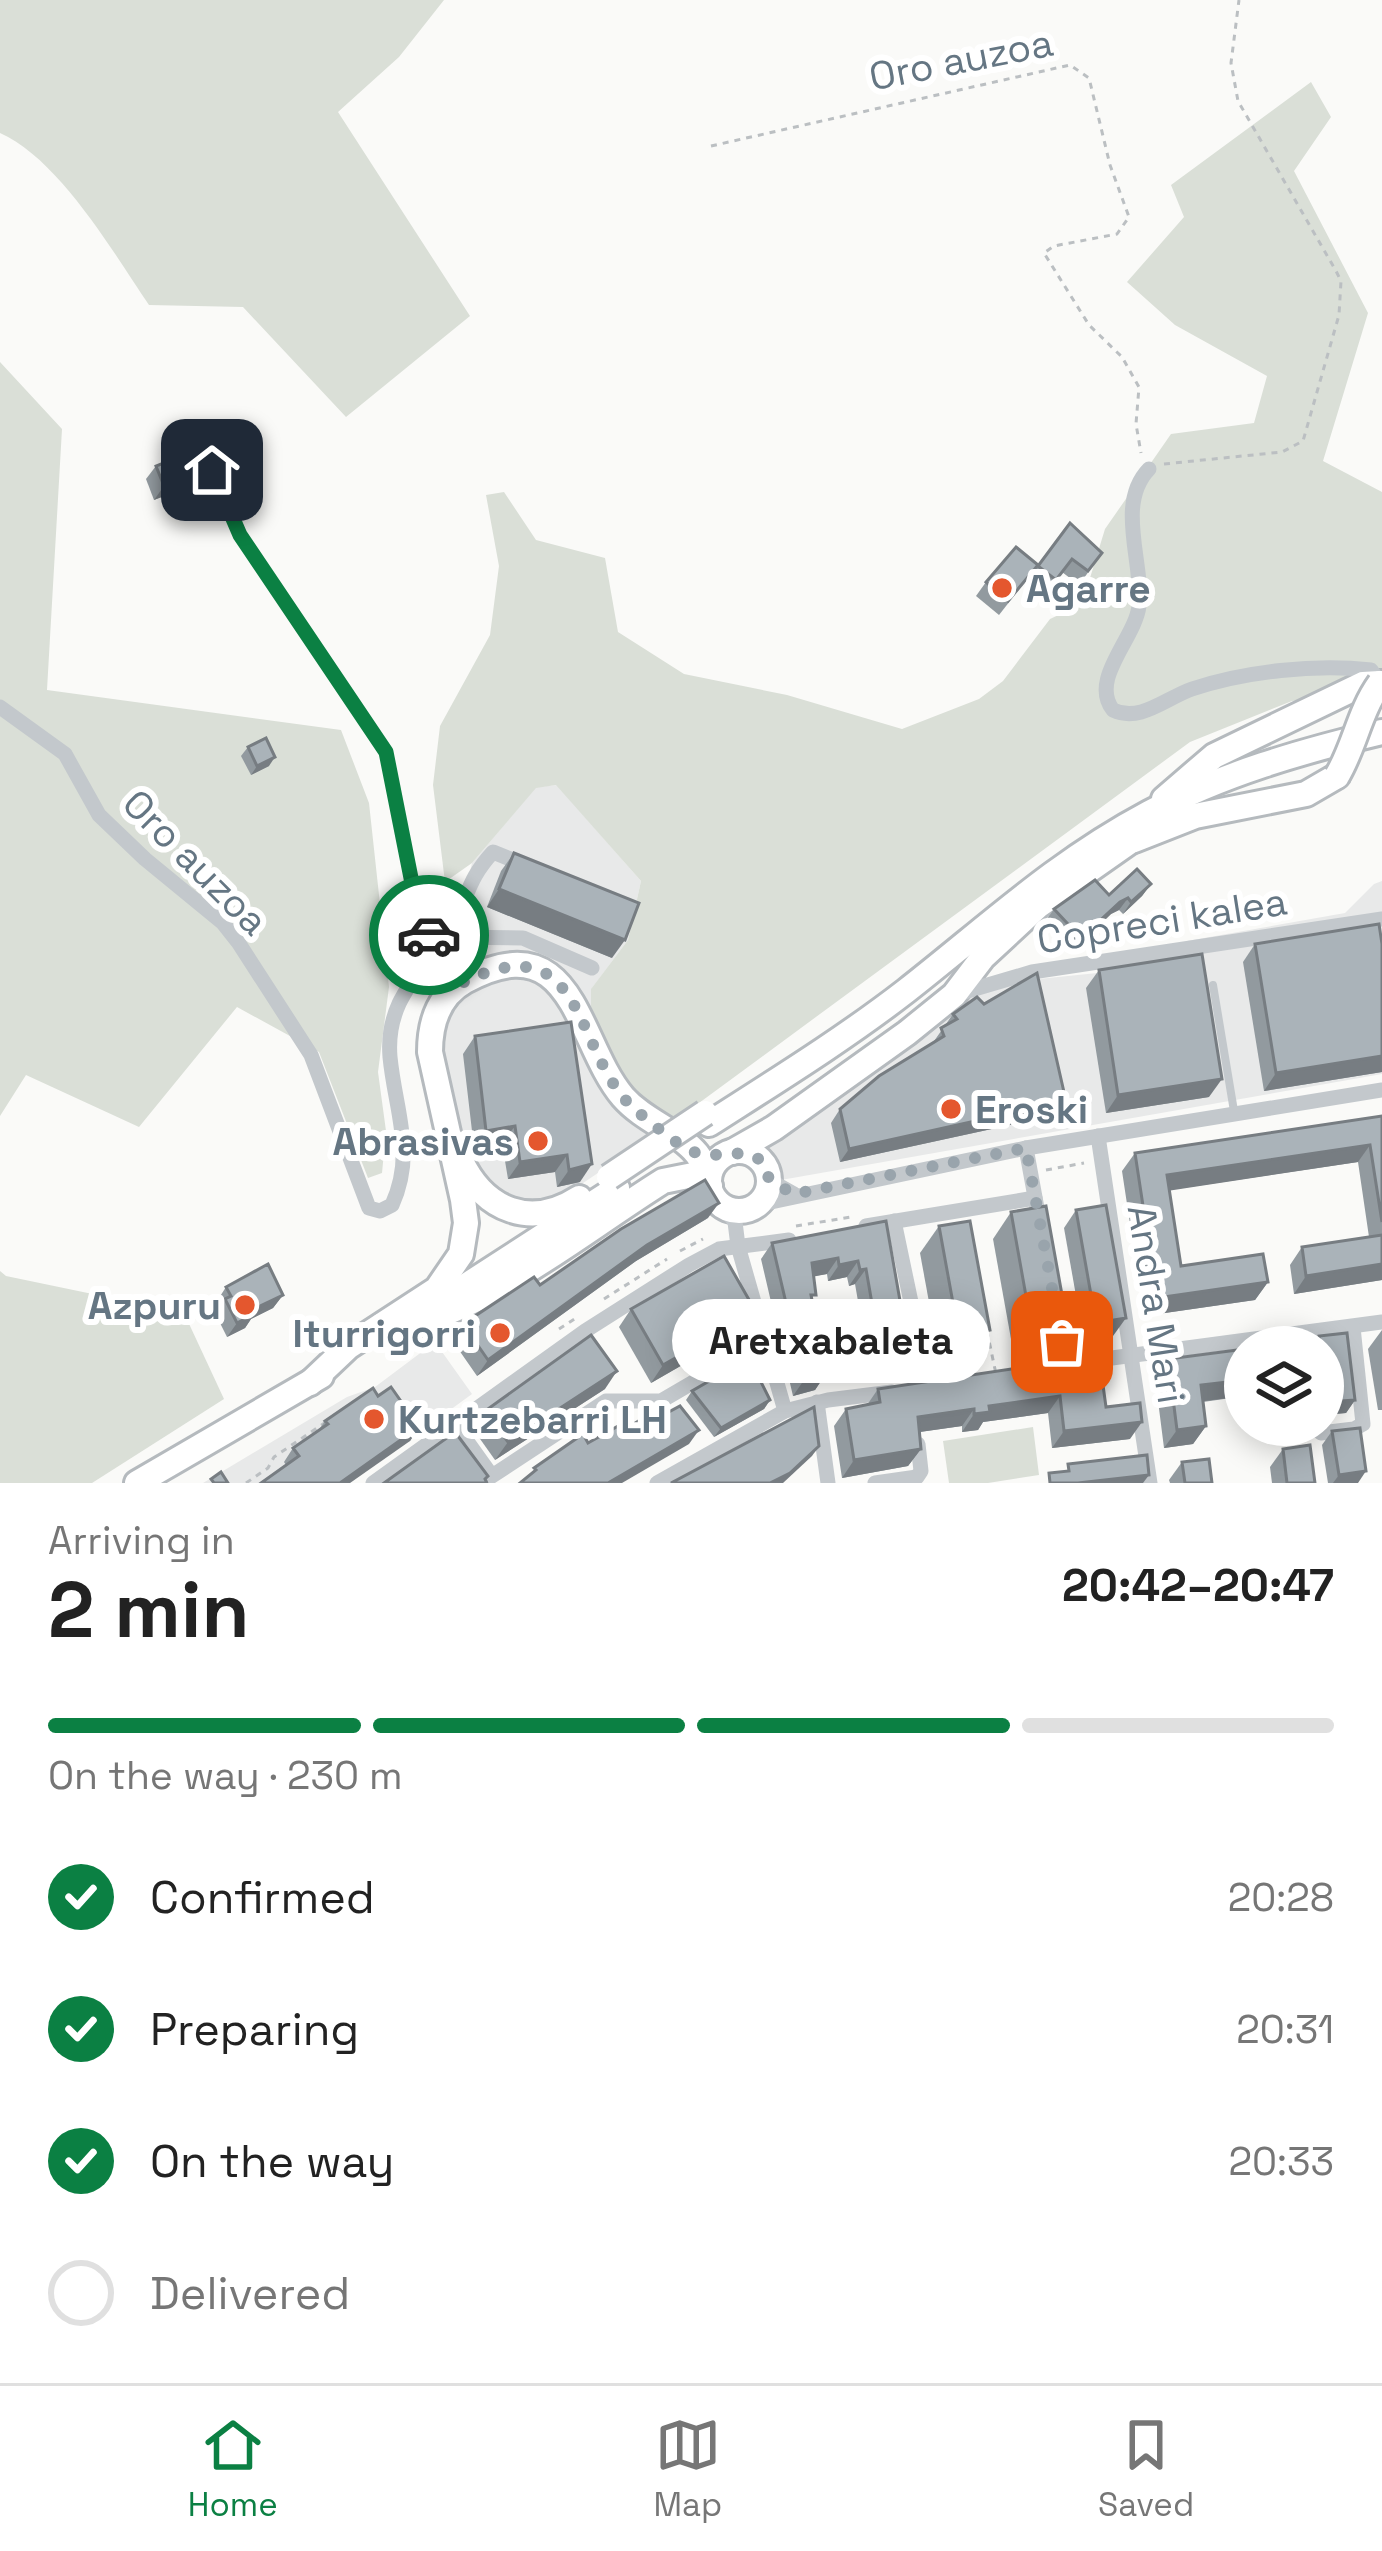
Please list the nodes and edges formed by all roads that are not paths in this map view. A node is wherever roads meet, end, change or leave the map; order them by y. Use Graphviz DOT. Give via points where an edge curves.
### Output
graph roads {
  1 [pos="1149,469"];
  2 [pos="212,470"];
  3 [pos="1380,683"];
  4 [pos="0,706"];
  5 [pos="1382,732"];
  6 [pos="1261,765"];
  7 [pos="1152,812"];
  8 [pos="1134,840"];
  9 [pos="533,869"];
  10 [pos="1382,920"];
  11 [pos="442,942"];
  12 [pos="592,968"];
  13 [pos="458,985"];
  14 [pos="1213,985"];
  15 [pos="954,995"];
  16 [pos="1382,1090"];
  17 [pos="1234,1113"];
  18 [pos="774,1128"];
  19 [pos="1098,1136"];
  20 [pos="450,1137"];
  21 [pos="1026,1148"];
  22 [pos="729,1153"];
  23 [pos="697,1154"];
  24 [pos="764,1170"];
  25 [pos="613,1183"];
  26 [pos="794,1194"];
  27 [pos="1035,1198"];
  28 [pos="730,1201"];
  29 [pos="1039,1219"];
  30 [pos="894,1221"];
  31 [pos="849,1229"];
  32 [pos="804,1237"];
  33 [pos="738,1246"];
  34 [pos="1050,1281"];
  35 [pos="1382,1322"];
  36 [pos="1353,1327"];
  37 [pos="398,1329"];
  38 [pos="1344,1329"];
  39 [pos="757,1345"];
  40 [pos="1224,1348"];
  41 [pos="1133,1356"];
  42 [pos="1066,1364"];
  43 [pos="1042,1368"];
  44 [pos="310,1383"];
  45 [pos="951,1384"];
  46 [pos="929,1388"];
  47 [pos="668,1397"];
  48 [pos="817,1402"];
  49 [pos="785,1411"];
  50 [pos="682,1415"];
  51 [pos="454,1423"];
  52 [pos="1344,1428"];
  53 [pos="697,1434"];
  54 [pos="918,1444"];
  55 [pos="711,1452"];
  56 [pos="136,1483"];
  57 [pos="373,1483"];
  58 [pos="657,1483"];
  59 [pos="828,1483"];
  60 [pos="875,1483"];
  61 [pos="1150,1483"];
  1 -- 3 [label="street" via="1139,479 1132,529 1139,608 1106,685 1113,710 1137,713 1219,681 1333,667 1371,670"];
  2 -- 11 [label="lane" via="240,535 386,752 426,931"];
  3 -- 7 [label="main road" via="1214,756"];
  3 -- 8 [label="main road, bridge" via="1337,776 1306,794 1195,816"];
  4 -- 11 [label="street, Oro auzoa" via="65,754 99,815 238,942 311,1055 369,1208 380,1211 398,1192 406,1151 391,1034 410,979"];
  5 -- 6 [label="main road"];
  6 -- 7 [label="main road"];
  6 -- 8 [label="main road"];
  7 -- 25 [label="main road" via="1062,865 787,1073"];
  8 -- 15 [label="main road" via="1038,906"];
  9 -- 11 [label="street" via="493,852 467,885"];
  10 -- 15 [label="street, Copreci kalea" via="1031,972"];
  11 -- 12 [label="street" via="523,938"];
  11 -- 13 [label="street"];
  13 -- 20 [label="main road" via="430,1031"];
  13 -- 23 [label="main road" via="511,967 552,977 570,994 621,1095"];
  14 -- 17 [label="lane"];
  15 -- 18 [label="main road"];
  16 -- 17 [label="street"];
  17 -- 19 [label="street"];
  18 -- 22 [label="main road"];
  18 -- 24 [label="main road"];
  19 -- 21 [label="street"];
  19 -- 41 [label="street, Andra Mari"];
  20 -- 25 [label="main road" via="477,1189 508,1211 550,1212"];
  20 -- 44 [label="main road" via="466,1223 450,1275 348,1346"];
  21 -- 26 [label="street"];
  21 -- 27 [label="street"];
  22 -- 23 [label="main road"];
  22 -- 24 [label="main road" via="746,1152"];
  22 -- 28 [label="main road" via="717,1160"];
  23 -- 28 [label="main road"];
  24 -- 26 [label="street"];
  24 -- 28 [label="main road" via="768,1189"];
  25 -- 37 [label="main road"];
  26 -- 28 [label="street"];
  27 -- 29 [label="street"];
  27 -- 30 [label="street"];
  28 -- 33 [label="street"];
  28 -- 37 [label="main road" via="693,1175 663,1180 477,1302"];
  30 -- 31 [label="street"];
  30 -- 46 [label="street"];
  32 -- 33 [label="street"];
  33 -- 49 [label="street"];
  33 -- 51 [label="street" via="637,1296"];
  34 -- 42 [label="street"];
  35 -- 36 [label="street"];
  36 -- 38 [label="street"];
  36 -- 52 [label="street" via="1363,1424"];
  37 -- 44 [label="main road"];
  39 -- 47 [label="street"];
  40 -- 41 [label="street"];
  41 -- 42 [label="street"];
  41 -- 61 [label="street, Andra Mari"];
  42 -- 43 [label="street"];
  44 -- 56 [label="main road"];
  45 -- 46 [label="street"];
  46 -- 48 [label="street"];
  47 -- 50 [label="street"];
  47 -- 51 [label="street" via="606,1401 492,1476"];
  48 -- 49 [label="street"];
  48 -- 59 [label="street"];
  49 -- 55 [label="street"];
  51 -- 57 [label="street"];
  53 -- 55 [label="street"];
  54 -- 60 [label="street" via="917,1478"];
  55 -- 58 [label="street"];
}
